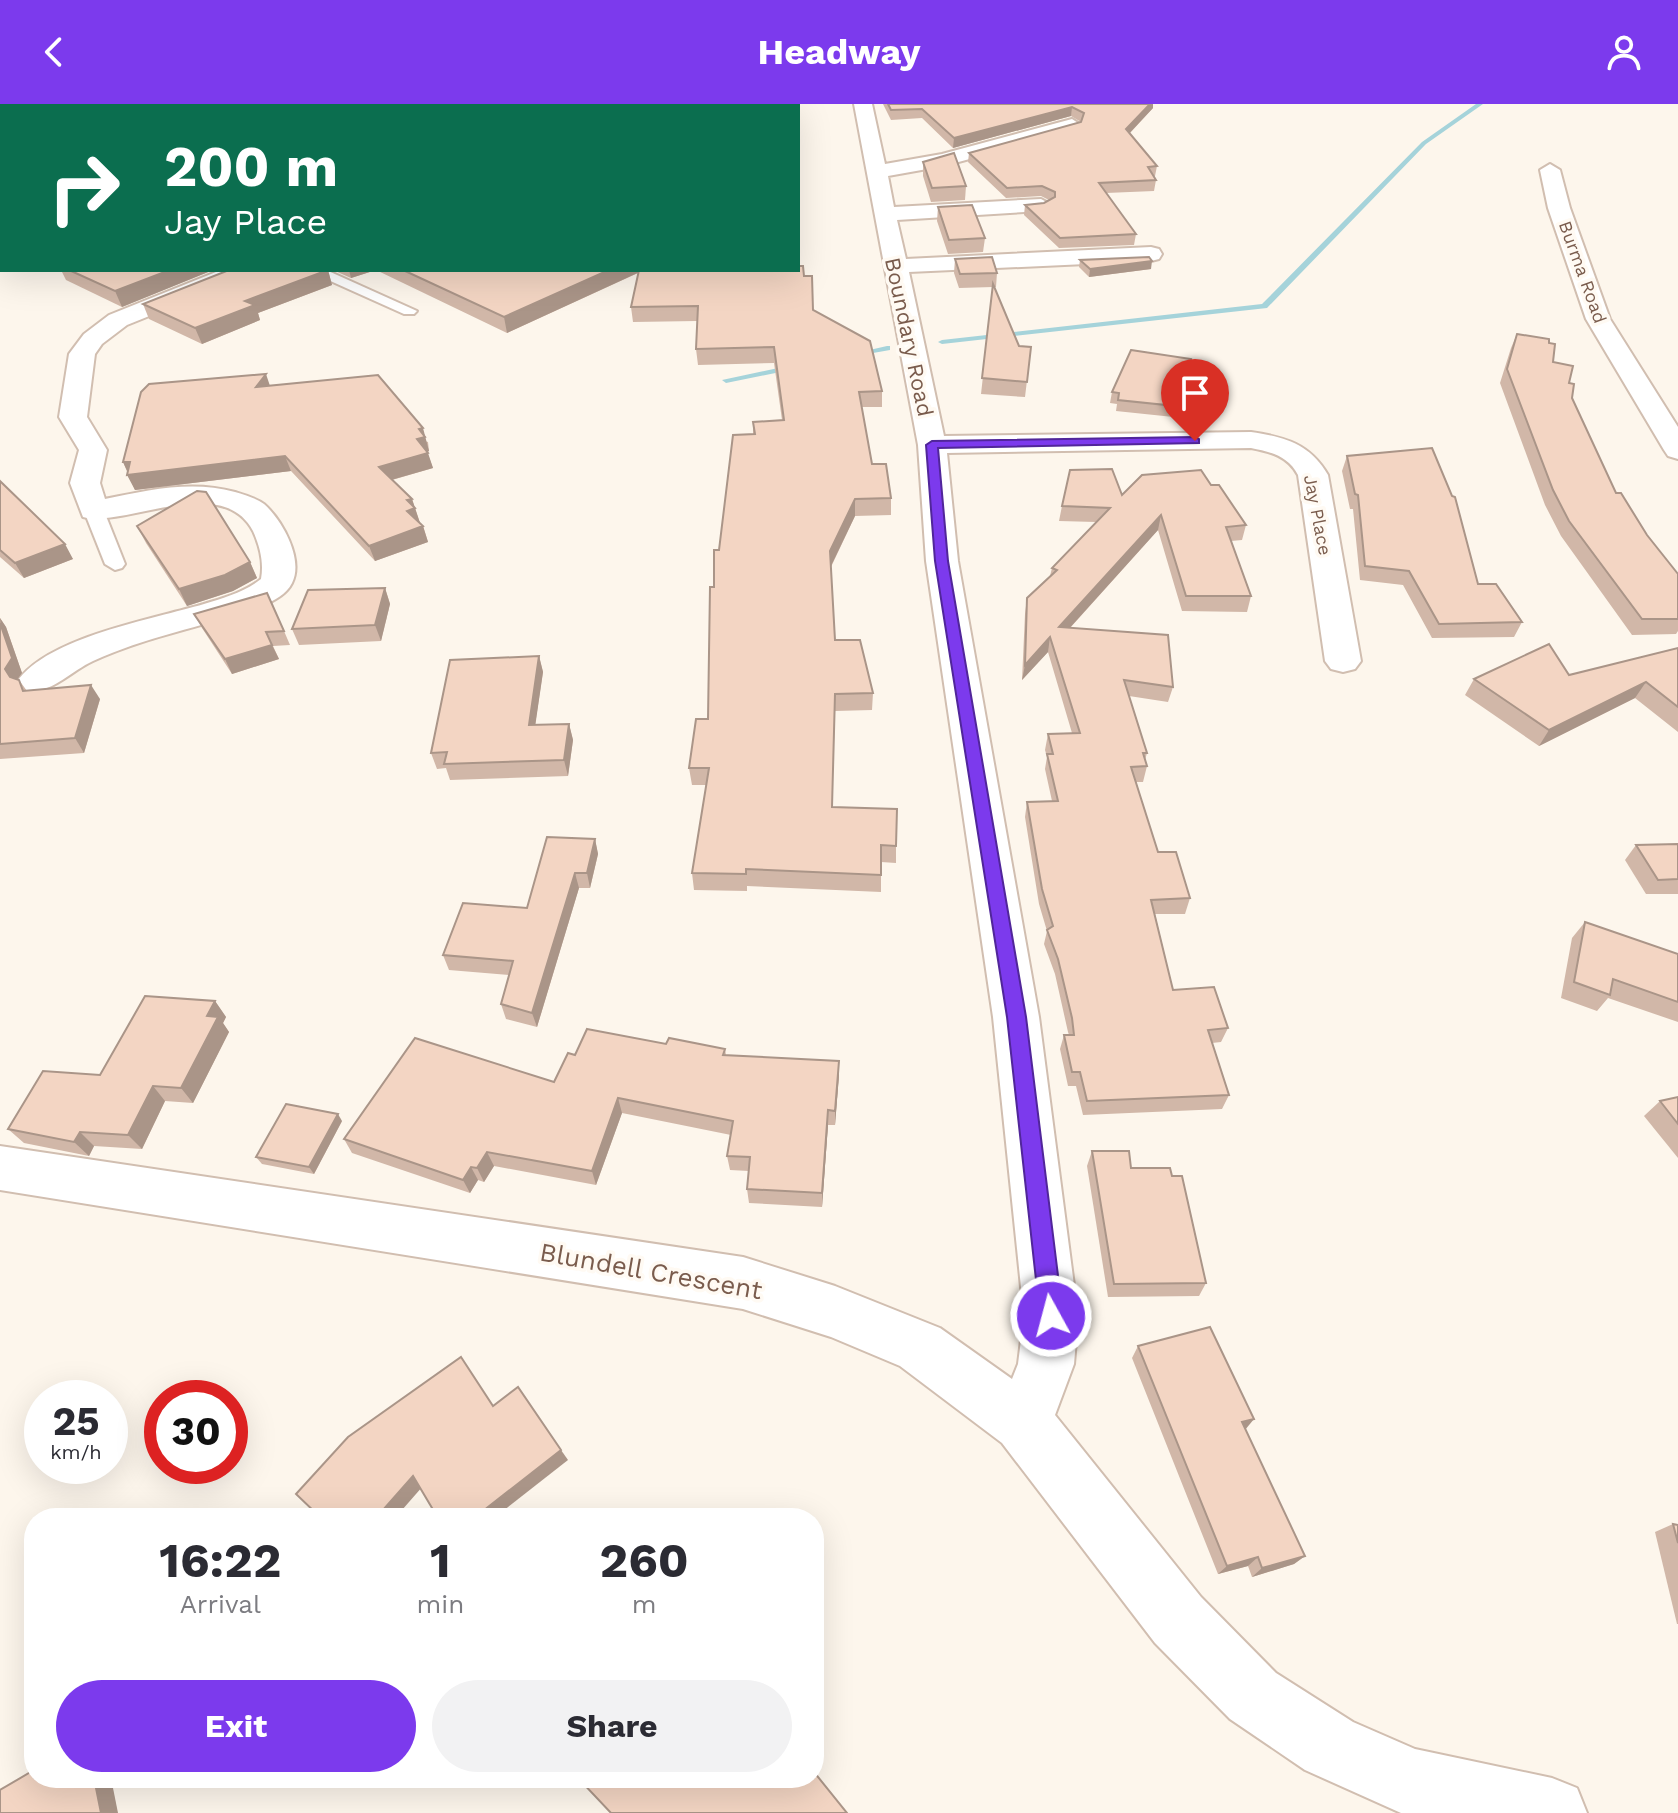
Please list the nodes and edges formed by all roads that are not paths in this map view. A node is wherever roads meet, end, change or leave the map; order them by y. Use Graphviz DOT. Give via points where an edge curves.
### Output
graph roads {
  1 [pos="863,104"];
  2 [pos="1072,125"];
  3 [pos="1550,170"];
  4 [pos="875,172"];
  5 [pos="1041,205"];
  6 [pos="884,214"];
  7 [pos="1121,245"];
  8 [pos="1151,254"];
  9 [pos="894,263"];
  10 [pos="238,272"];
  11 [pos="318,272"];
  12 [pos="409,311"];
  13 [pos="932,445"];
  14 [pos="1678,450"];
  15 [pos="94,511"];
  16 [pos="115,564"];
  17 [pos="1343,661"];
  18 [pos="35,682"];
  19 [pos="0,1168"];
  20 [pos="1023,1422"];
  21 [pos="1552,1813"];
  1 -- 4 [label="street, Boundary Road"];
  2 -- 4 [label="street" via="944,160"];
  3 -- 14 [label="street, Burma Road" via="1598,319"];
  4 -- 6 [label="street, Boundary Road"];
  5 -- 6 [label="street"];
  6 -- 9 [label="street, Boundary Road"];
  7 -- 9 [label="street"];
  8 -- 9 [label="street"];
  9 -- 13 [label="street, Boundary Road"];
  10 -- 15 [label="street" via="118,320 82,354 73,417 93,450 85,483"];
  11 -- 12 [label="lane"];
  13 -- 17 [label="street, Jay Place" via="1251,440 1294,450 1313,475"];
  13 -- 20 [label="street, Boundary Road" via="942,561 1016,1017 1051,1316 1046,1364"];
  15 -- 16 [label="lane"];
  15 -- 18 [label="street" via="196,496 246,506 273,541 275,584 236,604 81,653"];
  19 -- 20 [label="street, Blundell Crescent" via="743,1283 835,1312 920,1347"];
  20 -- 21 [label="street, Blundell Crescent" via="1178,1620 1253,1696 1329,1746 1412,1783"];
}
